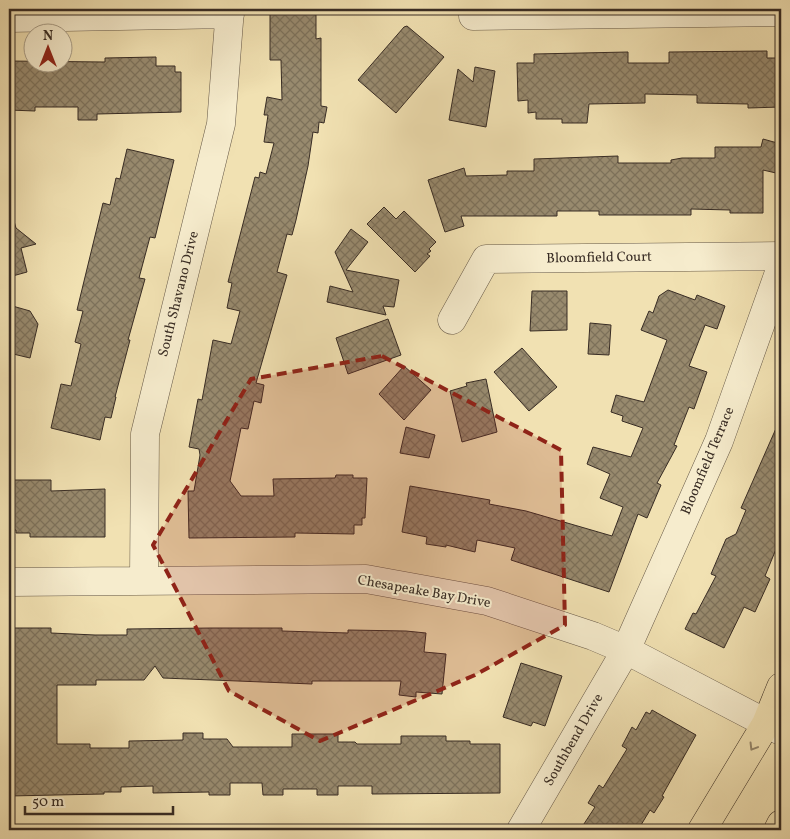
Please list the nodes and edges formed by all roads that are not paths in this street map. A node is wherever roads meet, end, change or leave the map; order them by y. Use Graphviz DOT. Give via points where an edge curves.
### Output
graph roads {
  1 [pos="473,9"];
  2 [pos="230,11"];
  3 [pos="781,12"];
  4 [pos="9,18"];
  5 [pos="781,256"];
  6 [pos="781,267"];
  7 [pos="452,320"];
  8 [pos="144,580"];
  9 [pos="9,582"];
  10 [pos="626,650"];
  11 [pos="781,688"];
  12 [pos="774,728"];
  13 [pos="781,824"];
  14 [pos="521,830"];
  15 [pos="702,830"];
  16 [pos="778,830"];
  1 -- 3 [label="street" via="473,16"];
  2 -- 4 [label="street"];
  2 -- 8 [label="street, South Shavano Drive" via="221,124 145,434"];
  5 -- 7 [label="street, Bloomfield Court" via="486,259"];
  6 -- 10 [label="street, Bloomfield Terrace" via="719,441"];
  8 -- 9 [label="street, Chesapeake Bay Drive"];
  8 -- 10 [label="street, Chesapeake Bay Drive" via="366,579 487,601"];
  10 -- 12 [label="street, Chesapeake Bay Drive"];
  10 -- 14 [label="street, Southbend Drive"];
  11 -- 12 [label="main road"];
  12 -- 15 [label="main road, one-way"];
  13 -- 16 [label="main road"];
}
